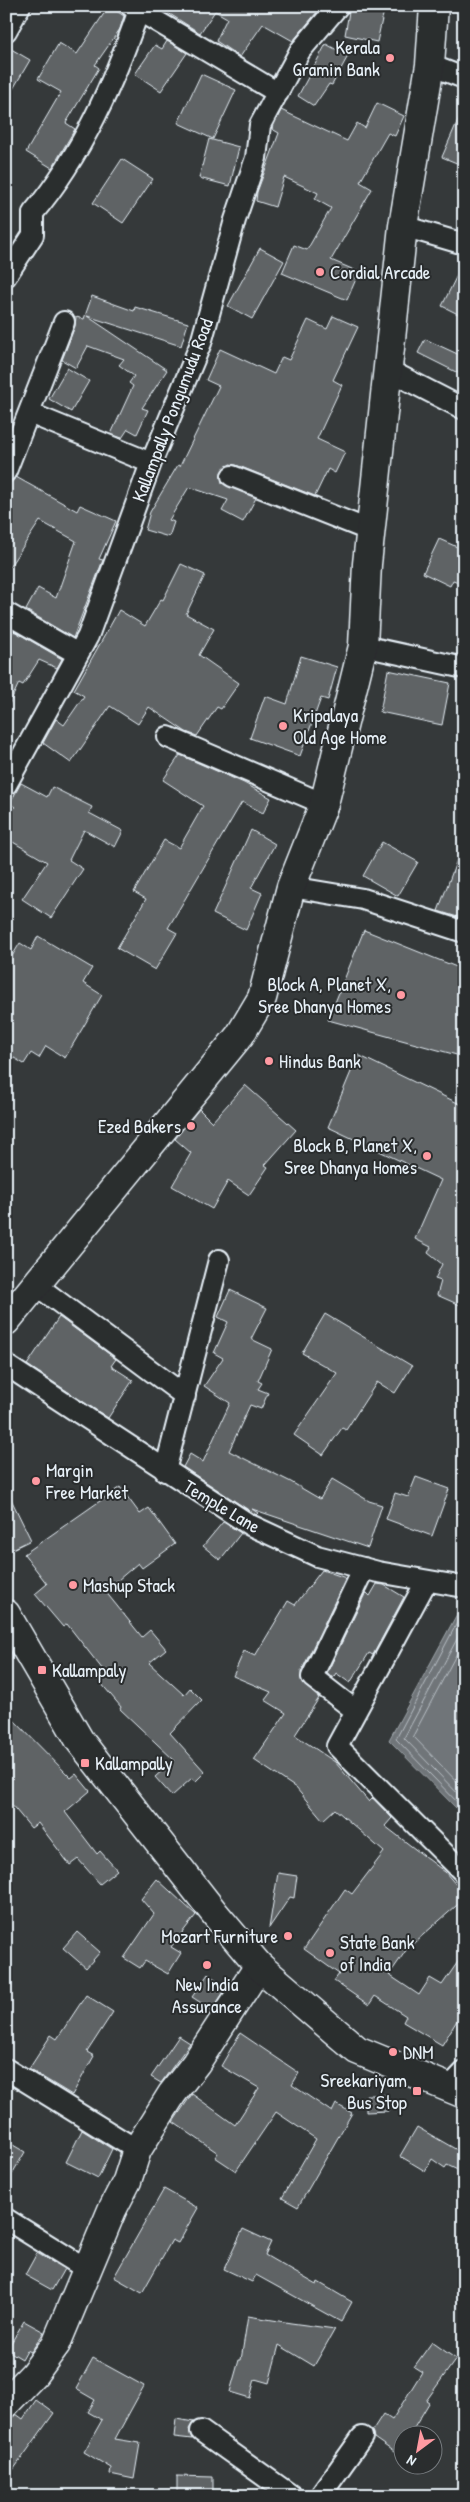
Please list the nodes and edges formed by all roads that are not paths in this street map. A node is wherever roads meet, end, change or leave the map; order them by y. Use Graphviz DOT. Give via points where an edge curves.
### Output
graph roads {
  1 [pos="20,6"];
  2 [pos="338,6"];
  3 [pos="434,6"];
  4 [pos="135,8"];
  5 [pos="6,31"];
  6 [pos="430,64"];
  7 [pos="464,78"];
  8 [pos="278,94"];
  9 [pos="403,226"];
  10 [pos="464,244"];
  11 [pos="6,276"];
  12 [pos="64,322"];
  13 [pos="388,370"];
  14 [pos="464,409"];
  15 [pos="29,413"];
  16 [pos="151,463"];
  17 [pos="6,471"];
  18 [pos="232,476"];
  19 [pos="371,531"];
  20 [pos="6,613"];
  21 [pos="363,646"];
  22 [pos="78,654"];
  23 [pos="464,668"];
  24 [pos="168,738"];
  25 [pos="6,785"];
  26 [pos="324,804"];
  27 [pos="291,886"];
  28 [pos="464,932"];
  29 [pos="219,1260"];
  30 [pos="36,1284"];
  31 [pos="6,1321"];
  32 [pos="6,1365"];
  33 [pos="185,1396"];
  34 [pos="166,1471"];
  35 [pos="364,1568"];
  36 [pos="426,1582"];
  37 [pos="464,1587"];
  38 [pos="6,1614"];
  39 [pos="356,1711"];
  40 [pos="464,1873"];
  41 [pos="259,1966"];
  42 [pos="6,2069"];
  43 [pos="459,2085"];
  44 [pos="138,2150"];
  45 [pos="6,2218"];
  46 [pos="88,2270"];
  47 [pos="6,2403"];
  48 [pos="201,2431"];
  49 [pos="362,2437"];
  50 [pos="292,2496"];
  51 [pos="320,2496"];
  1 -- 5 [label="street"];
  2 -- 8 [label="street, Kallampally Pongumudu Road" via="300,51"];
  3 -- 6 [label="main road"];
  4 -- 8 [label="street"];
  4 -- 11 [label="street" via="122,61 52,190 33,213 33,235"];
  6 -- 7 [label="street"];
  6 -- 9 [label="main road"];
  8 -- 16 [label="street, Kallampally Pongumudu Road" via="260,125 256,158 234,220 201,344"];
  9 -- 10 [label="street"];
  9 -- 13 [label="main road"];
  12 -- 15 [label="street"];
  13 -- 14 [label="street"];
  13 -- 19 [label="main road"];
  15 -- 16 [label="street"];
  15 -- 17 [label="street"];
  16 -- 22 [label="street, Kallampally Pongumudu Road" via="88,636"];
  18 -- 19 [label="street"];
  19 -- 21 [label="main road"];
  20 -- 22 [label="street"];
  21 -- 23 [label="street"];
  21 -- 26 [label="main road"];
  22 -- 25 [label="street, Kallampally Pongumudu Road"];
  24 -- 26 [label="street"];
  26 -- 27 [label="main road"];
  27 -- 28 [label="street" via="363,899"];
  27 -- 30 [label="main road" via="262,998 240,1035"];
  29 -- 33 [label="street"];
  30 -- 31 [label="main road"];
  30 -- 33 [label="street"];
  32 -- 34 [label="street, Temple Lane"];
  33 -- 34 [label="street"];
  34 -- 35 [label="street, Temple Lane" via="250,1525 317,1556"];
  35 -- 36 [label="street, Temple Lane"];
  35 -- 39 [label="street" via="312,1677"];
  36 -- 37 [label="street, Temple Lane"];
  36 -- 39 [label="street"];
  38 -- 41 [label="main road" via="80,1741"];
  39 -- 40 [label="street" via="337,1746"];
  41 -- 43 [label="main road" via="356,2050"];
  41 -- 44 [label="main road"];
  42 -- 44 [label="street"];
  44 -- 46 [label="main road"];
  45 -- 46 [label="street"];
  46 -- 47 [label="main road" via="56,2344 34,2374"];
  48 -- 50 [label="street"];
  49 -- 51 [label="street"];
}
